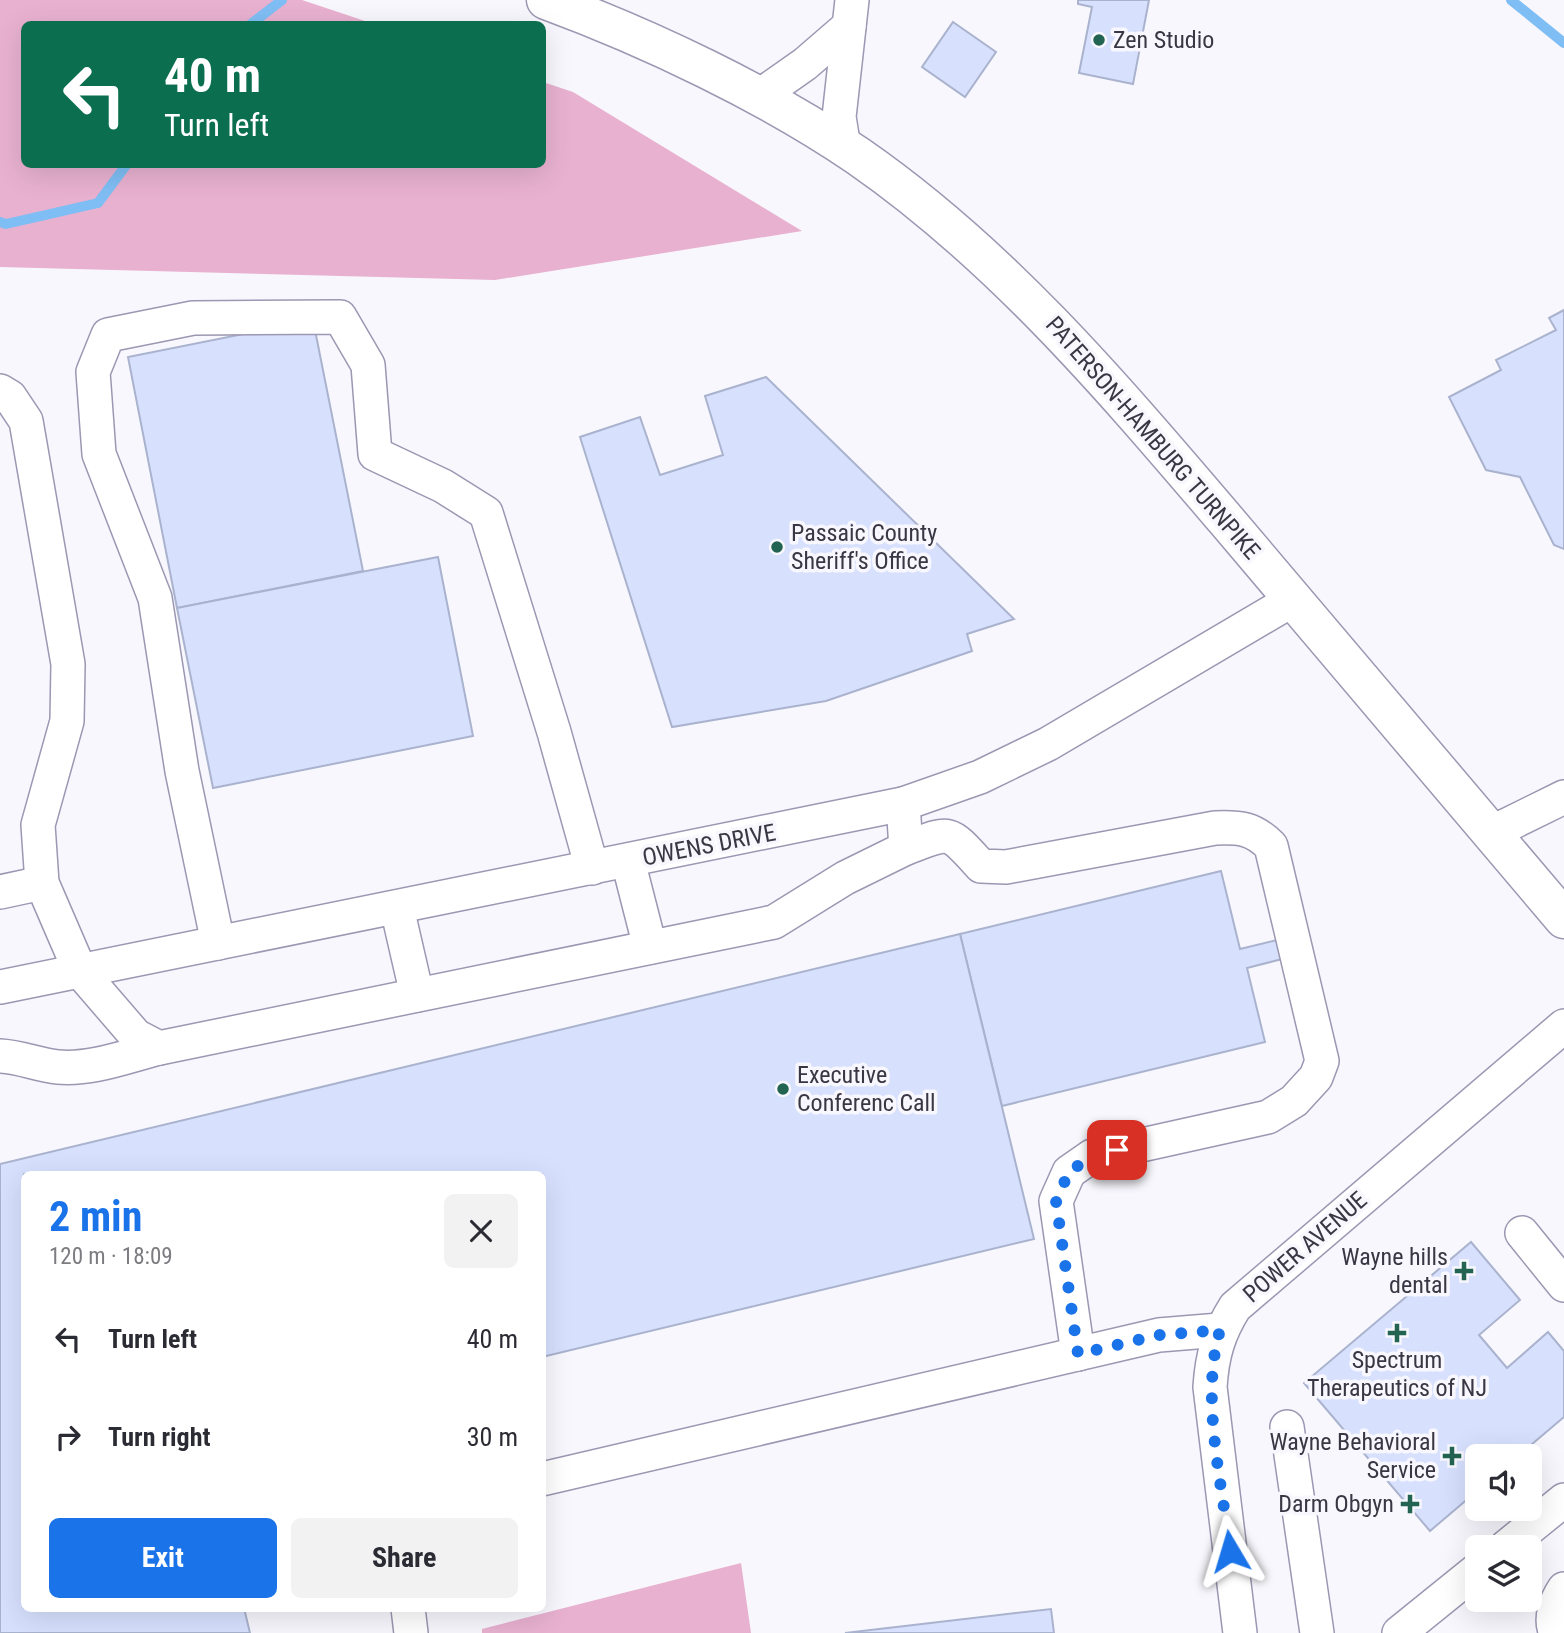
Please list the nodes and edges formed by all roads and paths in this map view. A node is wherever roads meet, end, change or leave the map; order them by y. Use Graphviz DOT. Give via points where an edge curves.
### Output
graph roads {
  1 [pos="546,0"];
  2 [pos="851,13"];
  3 [pos="758,97"];
  4 [pos="844,148"];
  5 [pos="0,391"];
  6 [pos="1294,599"];
  7 [pos="1564,797"];
  8 [pos="903,804"];
  9 [pos="1491,834"];
  10 [pos="906,848"];
  11 [pos="628,861"];
  12 [pos="592,869"];
  13 [pos="43,883"];
  14 [pos="0,892"];
  15 [pos="397,908"];
  16 [pos="1564,919"];
  17 [pos="218,943"];
  18 [pos="650,947"];
  19 [pos="80,971"];
  20 [pos="0,987"];
  21 [pos="417,995"];
  22 [pos="1564,1026"];
  23 [pos="159,1048"];
  24 [pos="0,1056"];
  25 [pos="1522,1233"];
  26 [pos="1564,1285"];
  27 [pos="1220,1330"];
  28 [pos="1078,1354"];
  29 [pos="1287,1427"];
  30 [pos="546,1478"];
  31 [pos="1564,1500"];
  32 [pos="1521,1535"];
  33 [pos="1465,1580"];
  34 [pos="1564,1589"];
  35 [pos="408,1612"];
  36 [pos="411,1633"];
  37 [pos="1240,1633"];
  38 [pos="1317,1633"];
  39 [pos="1399,1633"];
  40 [pos="1556,1633"];
  1 -- 3 [label="main road, PATERSON-HAMBURG TURNPIKE" via="603,21"];
  2 -- 3 [label="street" via="809,61"];
  2 -- 4 [label="street" via="839,117"];
  3 -- 4 [label="main road, PATERSON-HAMBURG TURNPIKE"];
  4 -- 6 [label="main road, PATERSON-HAMBURG TURNPIKE" via="955,232 1094,364"];
  5 -- 13 [label="street" via="10,397 26,421 68,664 67,721 38,825"];
  6 -- 8 [label="street, OWENS DRIVE" via="1048,744 980,777"];
  6 -- 9 [label="main road, PATERSON-HAMBURG TURNPIKE"];
  7 -- 9 [label="street"];
  8 -- 10 [label="street"];
  8 -- 11 [label="street, OWENS DRIVE"];
  9 -- 16 [label="main road, PATERSON-HAMBURG TURNPIKE"];
  10 -- 18 [label="street" via="845,878 775,922"];
  10 -- 28 [label="street" via="944,834 952,836 981,866 1006,867 1215,828 1241,827 1271,846 1322,1061 1319,1069 1294,1101 1268,1117 1092,1156 1069,1172 1056,1201"];
  11 -- 12 [label="street, OWENS DRIVE"];
  11 -- 18 [label="street"];
  12 -- 15 [label="street, OWENS DRIVE"];
  12 -- 17 [label="street" via="486,513 376,454 368,365 340,317 193,318 108,335 93,372 99,454 155,597 183,771"];
  13 -- 14 [label="street"];
  13 -- 19 [label="street"];
  15 -- 17 [label="street, OWENS DRIVE"];
  15 -- 21 [label="street"];
  17 -- 19 [label="street, OWENS DRIVE"];
  18 -- 21 [label="street"];
  19 -- 20 [label="street, OWENS DRIVE"];
  19 -- 23 [label="street" via="136,1036"];
  21 -- 23 [label="street"];
  22 -- 27 [label="street, POWER AVENUE" via="1235,1307"];
  23 -- 24 [label="street" via="90,1066 58,1067"];
  25 -- 26 [label="street"];
  27 -- 28 [label="street" via="1159,1335"];
  27 -- 37 [label="street, POWER AVENUE" via="1210,1387"];
  28 -- 30 [label="street"];
  29 -- 38 [label="street"];
  31 -- 32 [label="street"];
  33 -- 39 [label="street"];
  34 -- 40 [label="street" via="1556,1600"];
  35 -- 36 [label="street"];
}
